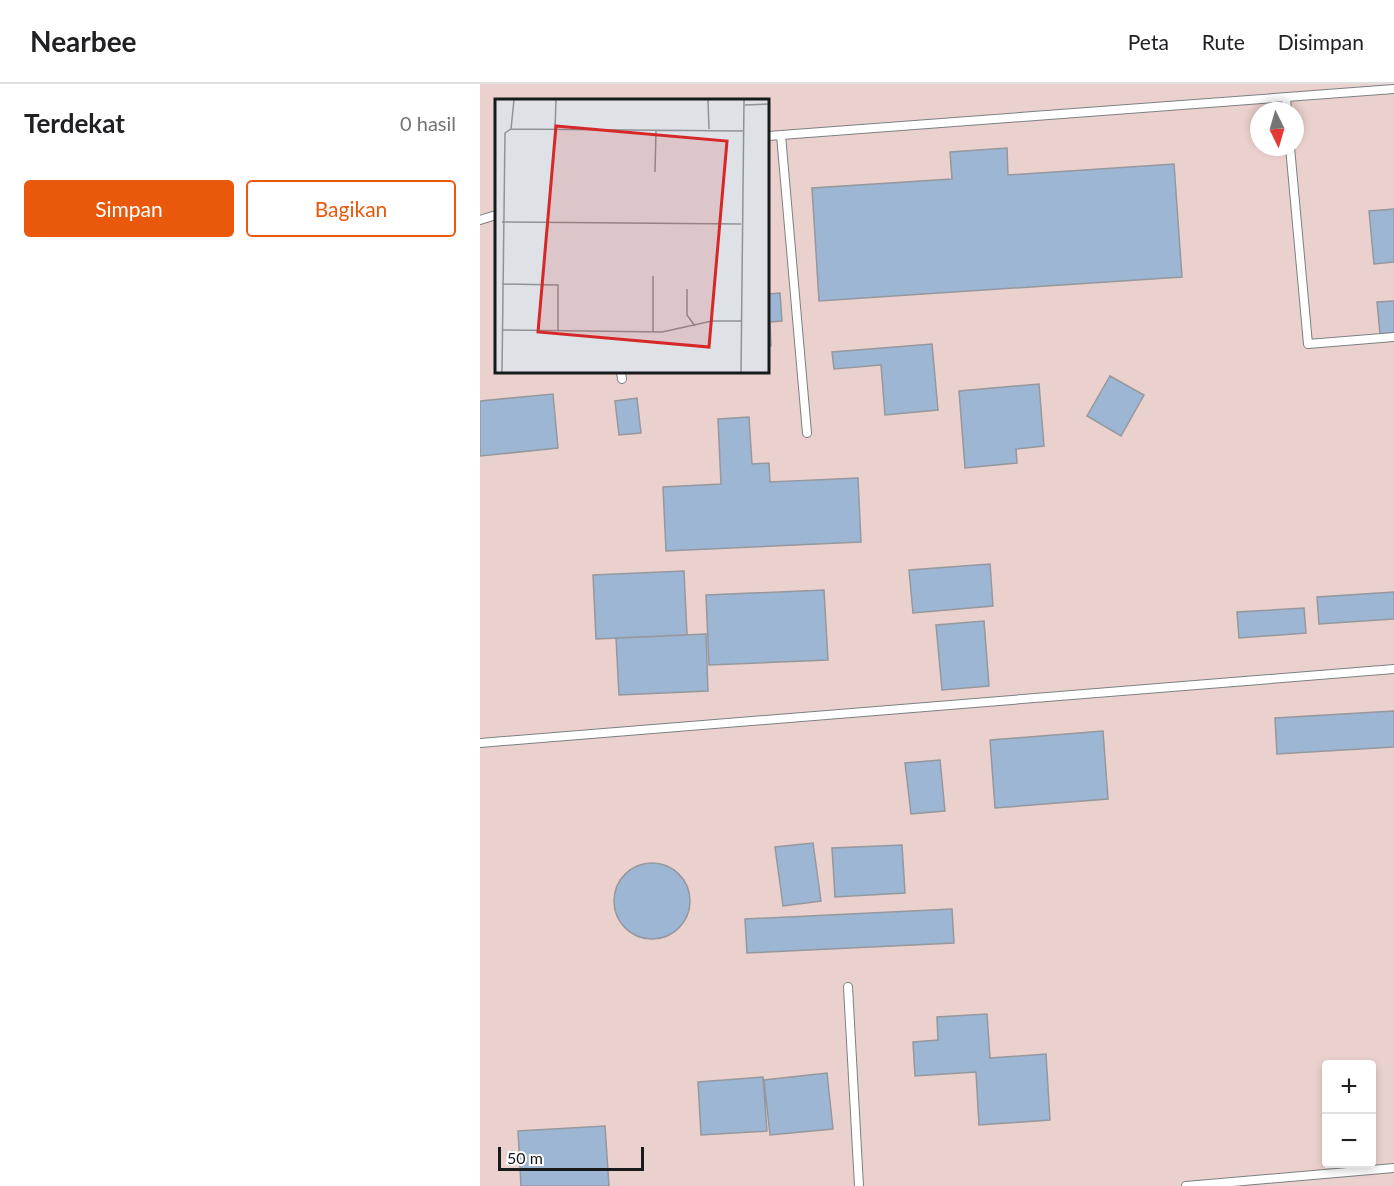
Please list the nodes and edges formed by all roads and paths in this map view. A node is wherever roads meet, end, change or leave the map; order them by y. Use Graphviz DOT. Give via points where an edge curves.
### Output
graph roads {
  1 [pos="1394,89"];
  2 [pos="1286,97"];
  3 [pos="1286,102"];
  4 [pos="781,135"];
  5 [pos="770,136"];
  6 [pos="1291,156"];
  7 [pos="495,215"];
  8 [pos="480,220"];
  9 [pos="1394,337"];
  10 [pos="807,433"];
  11 [pos="1394,669"];
  12 [pos="480,743"];
  13 [pos="848,987"];
  14 [pos="1394,1168"];
  15 [pos="859,1186"];
  16 [pos="1186,1186"];
  1 -- 2 [label="lane"];
  2 -- 3 [label="lane"];
  2 -- 4 [label="lane"];
  4 -- 5 [label="lane"];
  4 -- 10 [label="lane"];
  6 -- 9 [label="lane" via="1308,344"];
  7 -- 8 [label="lane"];
  11 -- 12 [label="lane"];
  13 -- 15 [label="lane"];
  14 -- 16 [label="lane"];
}
